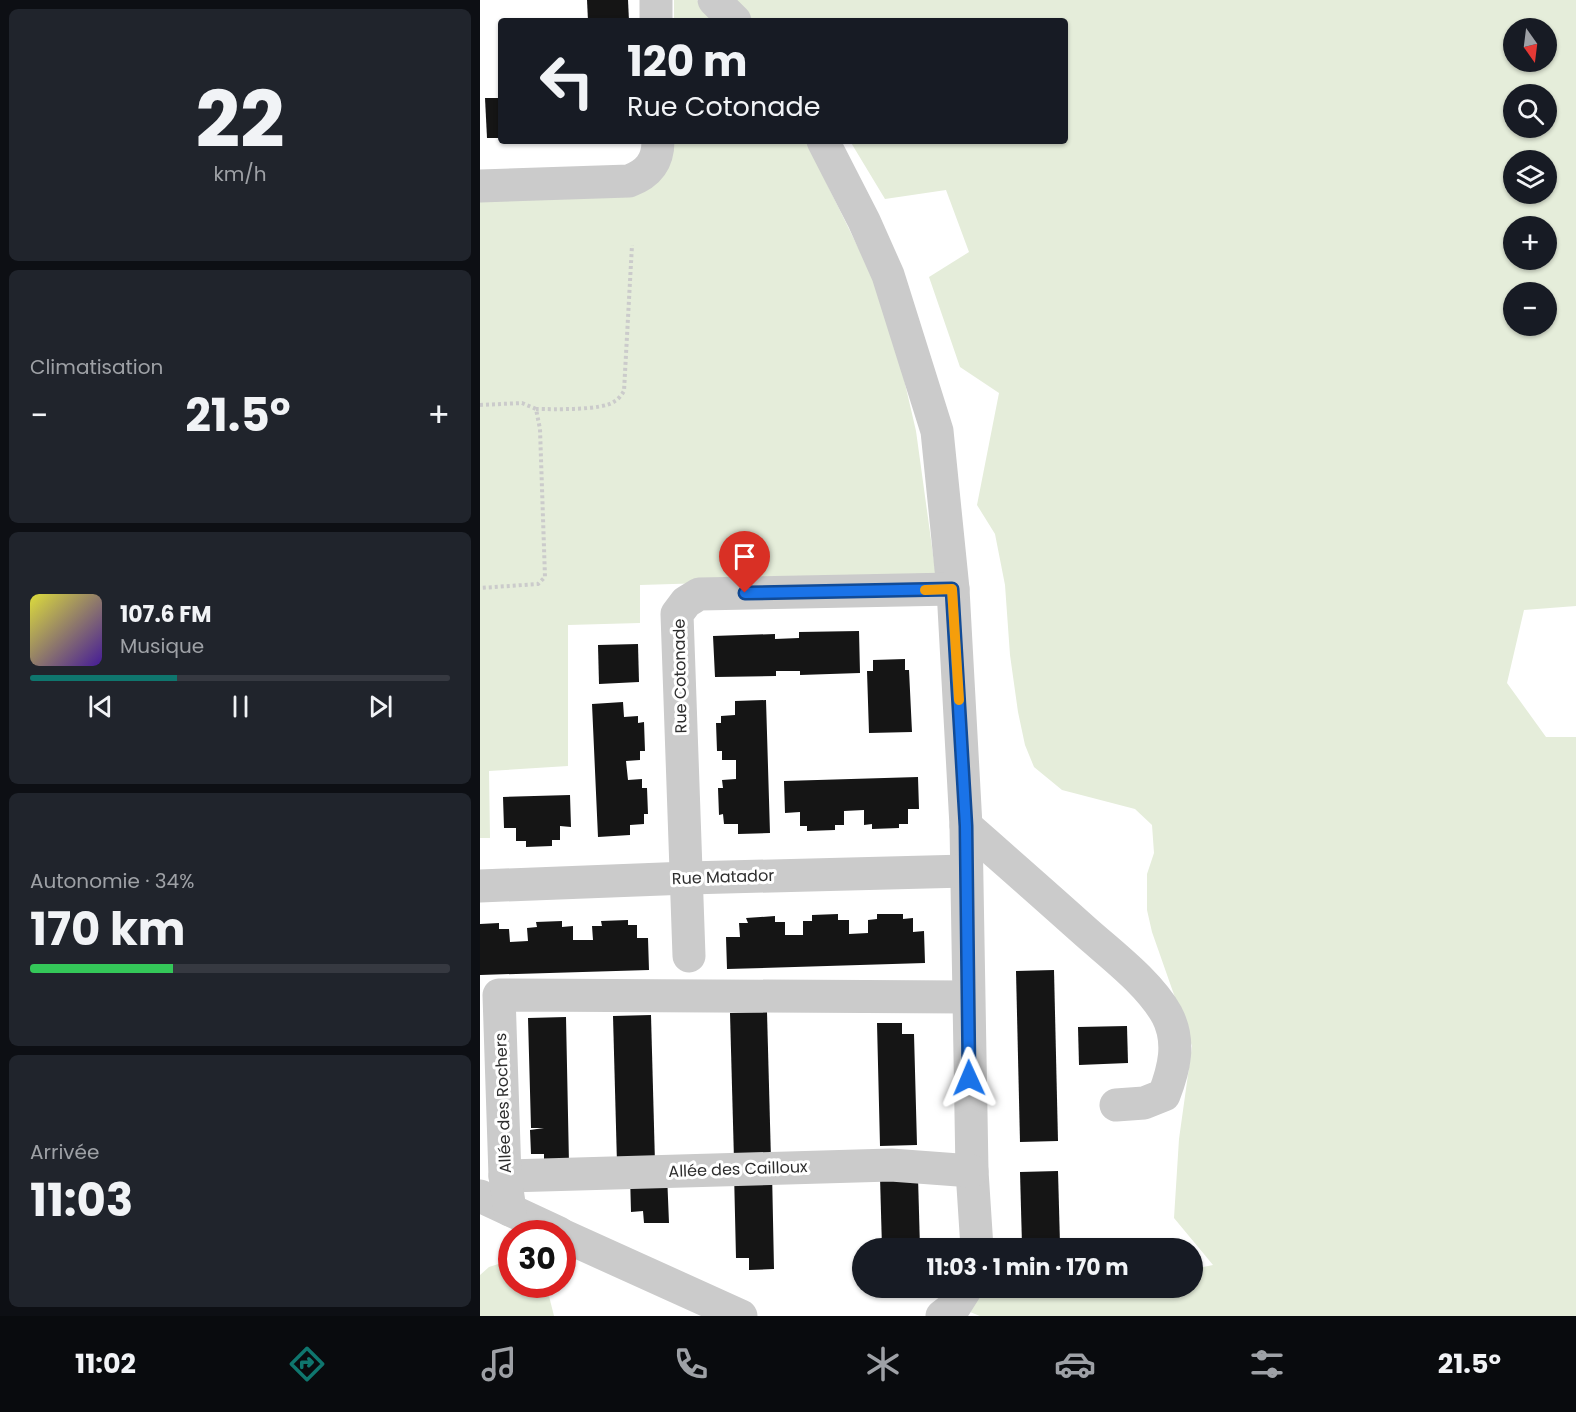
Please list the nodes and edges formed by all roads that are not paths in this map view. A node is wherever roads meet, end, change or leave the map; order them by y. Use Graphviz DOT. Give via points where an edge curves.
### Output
graph roads {
  1 [pos="656,0"];
  2 [pos="714,0"];
  3 [pos="656,18"];
  4 [pos="732,18"];
  5 [pos="658,144"];
  6 [pos="825,144"];
  7 [pos="480,186"];
  8 [pos="952,589"];
  9 [pos="966,826"];
  10 [pos="966,872"];
  11 [pos="687,878"];
  12 [pos="480,886"];
  13 [pos="689,956"];
  14 [pos="968,997"];
  15 [pos="1116,1105"];
  16 [pos="972,1171"];
  17 [pos="505,1176"];
  18 [pos="480,1196"];
  19 [pos="510,1210"];
  20 [pos="531,1220"];
  21 [pos="976,1238"];
  22 [pos="576,1241"];
  23 [pos="960,1298"];
  24 [pos="741,1316"];
  25 [pos="942,1316"];
  1 -- 3 [label="street"];
  2 -- 4 [label="street"];
  5 -- 7 [label="street" via="652,167 629,181"];
  6 -- 8 [label="street" via="888,275 937,431"];
  8 -- 9 [label="street"];
  8 -- 11 [label="street, Rue Cotonade" via="699,594 686,602 677,614"];
  9 -- 10 [label="street"];
  9 -- 15 [label="street" via="1126,968 1167,1015 1176,1044 1173,1074 1164,1095 1144,1103"];
  10 -- 11 [label="street, Rue Matador"];
  10 -- 14 [label="street"];
  11 -- 12 [label="street, Rue Matador"];
  11 -- 13 [label="street, Rue Cotonade"];
  14 -- 16 [label="street"];
  14 -- 17 [label="street, Allée des Rochers" via="499,995"];
  16 -- 17 [label="street, Allée des Cailloux" via="891,1165"];
  16 -- 21 [label="street"];
  17 -- 19 [label="street, Allée des Rochers"];
  18 -- 19 [label="street"];
  19 -- 20 [label="street"];
  22 -- 24 [label="street"];
  23 -- 25 [label="street"];
}
